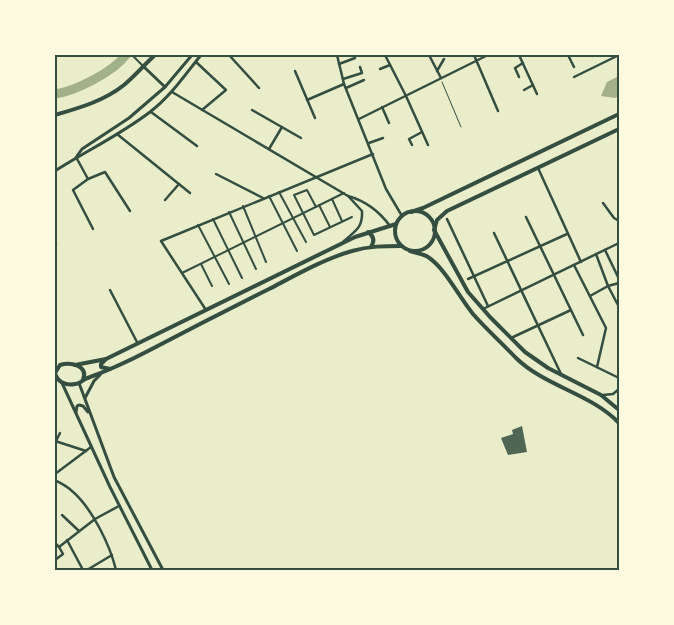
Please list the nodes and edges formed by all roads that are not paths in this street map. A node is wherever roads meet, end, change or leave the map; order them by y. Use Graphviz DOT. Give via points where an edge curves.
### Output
graph roads {
  1 [pos="132,55"];
  2 [pos="155,55"];
  3 [pos="192,55"];
  4 [pos="201,55"];
  5 [pos="228,55"];
  6 [pos="336,55"];
  7 [pos="385,55"];
  8 [pos="429,55"];
  9 [pos="474,55"];
  10 [pos="488,55"];
  11 [pos="520,55"];
  12 [pos="568,55"];
  13 [pos="609,55"];
  14 [pos="619,55"];
  15 [pos="355,58"];
  16 [pos="444,59"];
  17 [pos="610,59"];
  18 [pos="476,61"];
  19 [pos="196,62"];
  20 [pos="523,63"];
  21 [pos="339,64"];
  22 [pos="390,65"];
  23 [pos="143,66"];
  24 [pos="360,67"];
  25 [pos="574,67"];
  26 [pos="380,69"];
  27 [pos="437,71"];
  28 [pos="295,72"];
  29 [pos="518,77"];
  30 [pos="574,77"];
  31 [pos="441,78"];
  32 [pos="343,79"];
  33 [pos="364,80"];
  34 [pos="344,84"];
  35 [pos="533,85"];
  36 [pos="165,87"];
  37 [pos="259,88"];
  38 [pos="346,88"];
  39 [pos="524,90"];
  40 [pos="172,92"];
  41 [pos="537,94"];
  42 [pos="406,96"];
  43 [pos="308,100"];
  44 [pos="382,107"];
  45 [pos="202,110"];
  46 [pos="252,110"];
  47 [pos="498,111"];
  48 [pos="151,112"];
  49 [pos="619,114"];
  50 [pos="55,115"];
  51 [pos="315,118"];
  52 [pos="359,119"];
  53 [pos="389,123"];
  54 [pos="282,127"];
  55 [pos="619,129"];
  56 [pos="422,132"];
  57 [pos="118,134"];
  58 [pos="301,138"];
  59 [pos="383,138"];
  60 [pos="369,143"];
  61 [pos="412,145"];
  62 [pos="428,145"];
  63 [pos="197,146"];
  64 [pos="269,150"];
  65 [pos="373,154"];
  66 [pos="76,157"];
  67 [pos="538,168"];
  68 [pos="55,171"];
  69 [pos="216,174"];
  70 [pos="316,177"];
  71 [pos="88,179"];
  72 [pos="179,184"];
  73 [pos="279,192"];
  74 [pos="190,193"];
  75 [pos="344,193"];
  76 [pos="269,196"];
  77 [pos="348,196"];
  78 [pos="263,198"];
  79 [pos="332,199"];
  80 [pos="165,200"];
  81 [pos="603,203"];
  82 [pos="319,205"];
  83 [pos="243,206"];
  84 [pos="316,207"];
  85 [pos="130,211"];
  86 [pos="229,212"];
  87 [pos="411,212"];
  88 [pos="303,213"];
  89 [pos="402,216"];
  90 [pos="352,217"];
  91 [pos="526,217"];
  92 [pos="294,218"];
  93 [pos="213,219"];
  94 [pos="447,219"];
  95 [pos="342,221"];
  96 [pos="619,221"];
  97 [pos="283,223"];
  98 [pos="396,224"];
  99 [pos="198,225"];
  100 [pos="390,226"];
  101 [pos="330,227"];
  102 [pos="93,229"];
  103 [pos="434,230"];
  104 [pos="368,232"];
  105 [pos="494,233"];
  106 [pos="567,234"];
  107 [pos="255,237"];
  108 [pos="306,242"];
  109 [pos="243,243"];
  110 [pos="342,243"];
  111 [pos="619,244"];
  112 [pos="401,246"];
  113 [pos="371,247"];
  114 [pos="540,247"];
  115 [pos="229,250"];
  116 [pos="605,250"];
  117 [pos="296,251"];
  118 [pos="410,251"];
  119 [pos="596,254"];
  120 [pos="215,257"];
  121 [pos="507,261"];
  122 [pos="266,262"];
  123 [pos="581,262"];
  124 [pos="201,264"];
  125 [pos="574,265"];
  126 [pos="256,269"];
  127 [pos="182,273"];
  128 [pos="554,275"];
  129 [pos="475,276"];
  130 [pos="242,278"];
  131 [pos="468,279"];
  132 [pos="619,281"];
  133 [pos="230,284"];
  134 [pos="212,286"];
  135 [pos="608,286"];
  136 [pos="110,290"];
  137 [pos="522,290"];
  138 [pos="590,296"];
  139 [pos="488,306"];
  140 [pos="619,308"];
  141 [pos="482,309"];
  142 [pos="206,310"];
  143 [pos="571,310"];
  144 [pos="538,325"];
  145 [pos="583,334"];
  146 [pos="511,338"];
  147 [pos="138,344"];
  148 [pos="578,358"];
  149 [pos="106,359"];
  150 [pos="55,364"];
  151 [pos="64,364"];
  152 [pos="75,365"];
  153 [pos="597,367"];
  154 [pos="111,370"];
  155 [pos="55,373"];
  156 [pos="100,374"];
  157 [pos="562,375"];
  158 [pos="619,378"];
  159 [pos="58,381"];
  160 [pos="81,382"];
  161 [pos="619,389"];
  162 [pos="600,394"];
  163 [pos="85,398"];
  164 [pos="619,401"];
  165 [pos="619,409"];
  166 [pos="76,412"];
  167 [pos="90,414"];
  168 [pos="619,423"];
  169 [pos="60,432"];
  170 [pos="55,442"];
  171 [pos="92,447"];
  172 [pos="86,451"];
  173 [pos="55,474"];
  174 [pos="55,480"];
  175 [pos="119,506"];
  176 [pos="62,515"];
  177 [pos="95,519"];
  178 [pos="79,532"];
  179 [pos="67,540"];
  180 [pos="55,543"];
  181 [pos="59,547"];
  182 [pos="112,555"];
  183 [pos="55,560"];
  184 [pos="85,570"];
  185 [pos="116,570"];
  186 [pos="152,570"];
  187 [pos="162,570"];
  1 -- 23 [label="street"];
  2 -- 23 [label="main road"];
  3 -- 36 [label="main road"];
  4 -- 19 [label="main road"];
  5 -- 37 [label="street"];
  6 -- 21 [label="street"];
  7 -- 22 [label="street"];
  8 -- 27 [label="street"];
  9 -- 18 [label="street"];
  10 -- 18 [label="street"];
  11 -- 20 [label="street"];
  12 -- 25 [label="street"];
  13 -- 17 [label="street"];
  14 -- 17 [label="street"];
  15 -- 21 [label="street"];
  16 -- 27 [label="street"];
  17 -- 30 [label="street"];
  18 -- 31 [label="street"];
  18 -- 47 [label="street"];
  19 -- 40 [label="main road"];
  19 -- 45 [label="street" via="226,90"];
  20 -- 29 [label="street" via="515,68"];
  20 -- 35 [label="street"];
  21 -- 32 [label="street"];
  22 -- 26 [label="street"];
  22 -- 42 [label="street"];
  23 -- 36 [label="main road"];
  23 -- 50 [label="main road" via="124,85 104,98"];
  24 -- 32 [label="street" via="362,73"];
  27 -- 31 [label="street"];
  28 -- 43 [label="street"];
  31 -- 42 [label="street"];
  32 -- 34 [label="street"];
  33 -- 38 [label="street"];
  34 -- 38 [label="street"];
  34 -- 43 [label="street"];
  35 -- 39 [label="street"];
  35 -- 41 [label="street"];
  36 -- 66 [label="main road" via="129,118 82,149"];
  38 -- 52 [label="street"];
  40 -- 45 [label="street"];
  40 -- 48 [label="main road"];
  42 -- 44 [label="street"];
  42 -- 56 [label="street"];
  43 -- 51 [label="street"];
  44 -- 52 [label="street"];
  44 -- 53 [label="street"];
  45 -- 64 [label="street"];
  46 -- 54 [label="street"];
  48 -- 57 [label="main road"];
  48 -- 63 [label="street"];
  49 -- 87 [label="main road"];
  52 -- 60 [label="street"];
  54 -- 58 [label="street"];
  54 -- 64 [label="street"];
  55 -- 67 [label="main road"];
  56 -- 61 [label="street" via="409,139"];
  56 -- 62 [label="street"];
  57 -- 66 [label="main road"];
  57 -- 72 [label="street"];
  59 -- 60 [label="street"];
  60 -- 65 [label="street"];
  64 -- 70 [label="street"];
  65 -- 70 [label="street"];
  65 -- 89 [label="street" via="388,194"];
  66 -- 68 [label="main road"];
  66 -- 71 [label="street"];
  67 -- 103 [label="main road" via="447,211 437,220"];
  67 -- 106 [label="street"];
  69 -- 78 [label="street"];
  70 -- 73 [label="street"];
  70 -- 75 [label="street"];
  71 -- 85 [label="street" via="106,172"];
  71 -- 102 [label="street" via="73,190"];
  72 -- 74 [label="street"];
  72 -- 80 [label="street"];
  73 -- 76 [label="street"];
  73 -- 92 [label="street"];
  75 -- 77 [label="street"];
  75 -- 79 [label="street"];
  76 -- 78 [label="street"];
  76 -- 97 [label="street"];
  77 -- 100 [label="street" via="377,210"];
  77 -- 110 [label="street" via="362,211 362,220 359,228"];
  78 -- 83 [label="street"];
  79 -- 82 [label="street"];
  79 -- 95 [label="street"];
  81 -- 96 [label="street"];
  82 -- 84 [label="street"];
  82 -- 101 [label="street"];
  83 -- 86 [label="street"];
  83 -- 107 [label="street"];
  84 -- 88 [label="street"];
  84 -- 88 [label="street" via="307,190 294,195"];
  86 -- 93 [label="street"];
  86 -- 109 [label="street"];
  87 -- 89 [label="main road"];
  87 -- 103 [label="main road" via="427,216"];
  88 -- 92 [label="street"];
  88 -- 101 [label="street" via="314,235"];
  89 -- 98 [label="main road"];
  90 -- 95 [label="street"];
  91 -- 114 [label="street"];
  92 -- 97 [label="street"];
  92 -- 108 [label="street"];
  93 -- 99 [label="street"];
  93 -- 115 [label="street"];
  94 -- 129 [label="street"];
  95 -- 101 [label="street"];
  97 -- 107 [label="street"];
  97 -- 117 [label="street"];
  98 -- 100 [label="main road"];
  98 -- 112 [label="main road" via="395,234"];
  99 -- 120 [label="street"];
  99 -- 127 [label="street" via="160,240"];
  100 -- 104 [label="main road"];
  103 -- 118 [label="main road" via="429,246"];
  103 -- 141 [label="main road" via="468,292"];
  104 -- 110 [label="main road"];
  104 -- 113 [label="main road" via="374,241"];
  105 -- 121 [label="street"];
  106 -- 114 [label="street"];
  106 -- 123 [label="street"];
  107 -- 109 [label="street"];
  107 -- 122 [label="street"];
  109 -- 115 [label="street"];
  109 -- 126 [label="street"];
  110 -- 142 [label="main road"];
  111 -- 116 [label="street"];
  112 -- 113 [label="main road"];
  112 -- 118 [label="main road"];
  113 -- 154 [label="main road" via="353,250 289,279"];
  114 -- 121 [label="street"];
  114 -- 128 [label="street"];
  115 -- 120 [label="street"];
  115 -- 130 [label="street"];
  116 -- 119 [label="street"];
  116 -- 132 [label="street"];
  118 -- 168 [label="main road" via="424,255 438,266 472,313 518,360 546,379 598,405"];
  119 -- 123 [label="street"];
  119 -- 135 [label="street"];
  120 -- 124 [label="street"];
  120 -- 133 [label="street"];
  121 -- 129 [label="street"];
  121 -- 137 [label="street"];
  123 -- 125 [label="street"];
  124 -- 127 [label="street"];
  124 -- 134 [label="street"];
  125 -- 128 [label="street"];
  125 -- 138 [label="street"];
  127 -- 142 [label="street"];
  128 -- 137 [label="street"];
  128 -- 143 [label="street"];
  129 -- 131 [label="street"];
  129 -- 139 [label="street"];
  132 -- 135 [label="street"];
  135 -- 138 [label="street"];
  135 -- 140 [label="street"];
  136 -- 147 [label="street"];
  137 -- 139 [label="street"];
  137 -- 144 [label="street"];
  138 -- 153 [label="street" via="606,328"];
  139 -- 141 [label="street"];
  141 -- 146 [label="main road"];
  142 -- 147 [label="main road"];
  143 -- 144 [label="street"];
  143 -- 145 [label="street"];
  144 -- 146 [label="street"];
  144 -- 157 [label="street"];
  146 -- 157 [label="main road" via="529,355"];
  147 -- 149 [label="main road"];
  148 -- 153 [label="street"];
  149 -- 152 [label="main road"];
  149 -- 154 [label="main road" via="101,367"];
  150 -- 151 [label="main road"];
  151 -- 152 [label="main road"];
  151 -- 155 [label="main road"];
  152 -- 160 [label="main road" via="83,371"];
  153 -- 158 [label="street"];
  154 -- 156 [label="main road"];
  155 -- 159 [label="main road"];
  156 -- 160 [label="main road"];
  156 -- 163 [label="main road"];
  157 -- 162 [label="main road"];
  159 -- 160 [label="main road" via="72,385"];
  159 -- 166 [label="main road"];
  160 -- 163 [label="main road"];
  161 -- 162 [label="street" via="611,395"];
  162 -- 165 [label="main road"];
  163 -- 167 [label="main road"];
  164 -- 165 [label="street"];
  166 -- 167 [label="main road" via="77,406 82,405"];
  166 -- 171 [label="main road"];
  167 -- 187 [label="main road" via="114,477"];
  169 -- 170 [label="street"];
  170 -- 172 [label="street"];
  171 -- 172 [label="street"];
  171 -- 175 [label="main road"];
  172 -- 173 [label="street"];
  174 -- 177 [label="street" via="72,491"];
  175 -- 177 [label="street"];
  175 -- 186 [label="main road"];
  176 -- 178 [label="street"];
  177 -- 178 [label="street"];
  177 -- 182 [label="street"];
  178 -- 179 [label="street"];
  179 -- 181 [label="street"];
  179 -- 184 [label="street"];
  180 -- 181 [label="street"];
  181 -- 183 [label="street" via="63,554"];
  182 -- 184 [label="street"];
  182 -- 185 [label="street"];
}
